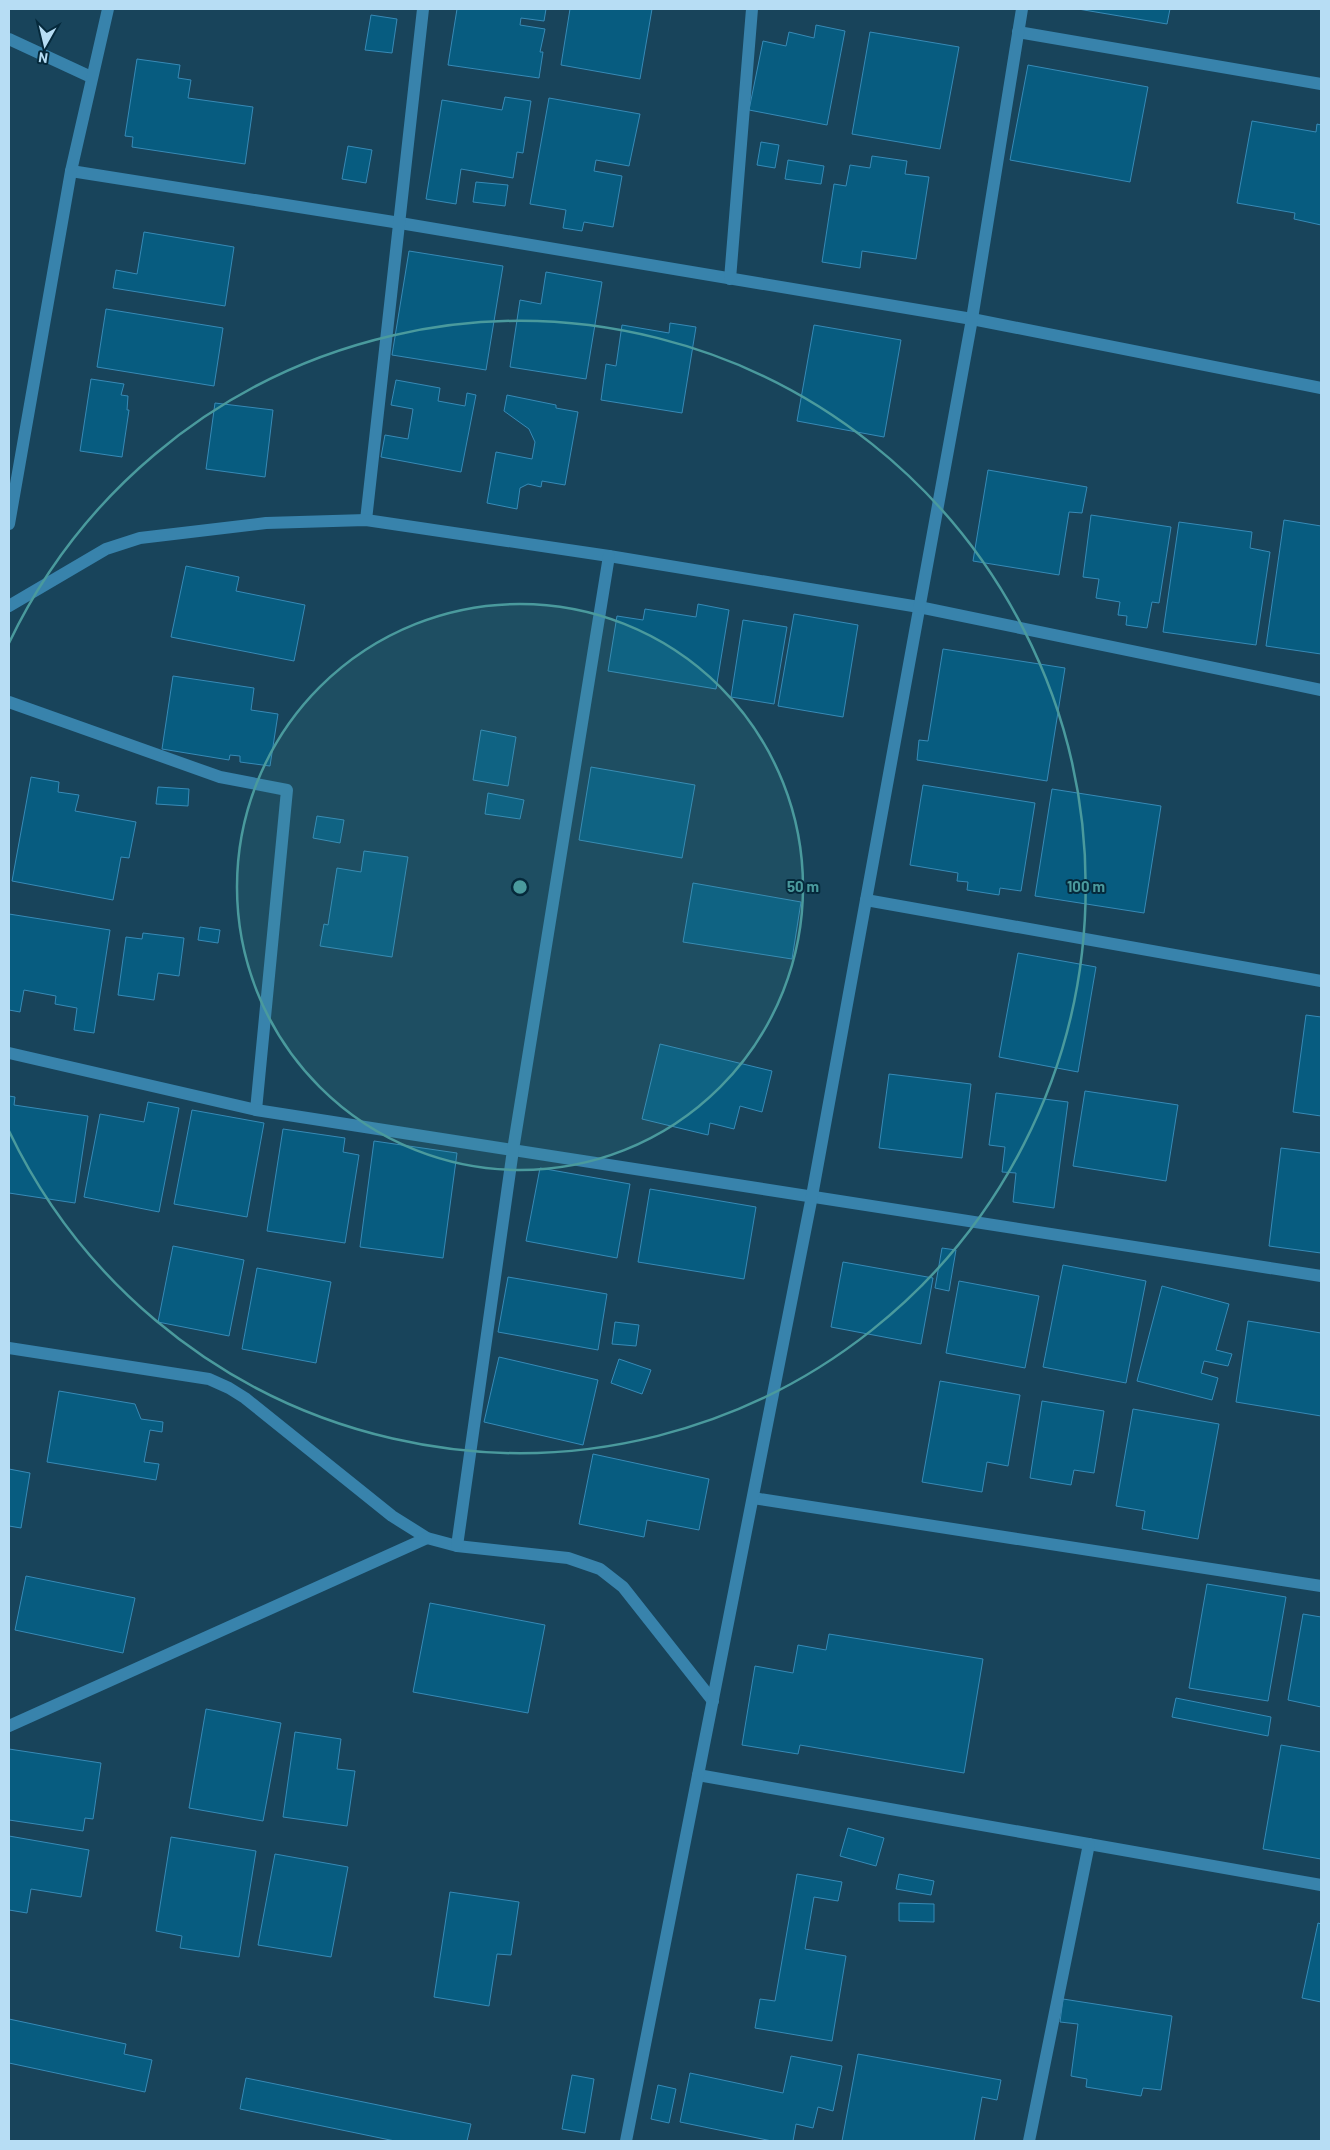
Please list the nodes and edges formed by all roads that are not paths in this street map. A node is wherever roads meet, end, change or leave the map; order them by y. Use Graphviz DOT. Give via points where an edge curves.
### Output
graph roads {
  1 [pos="108,9"];
  2 [pos="423,9"];
  3 [pos="752,9"];
  4 [pos="1022,9"];
  5 [pos="1018,32"];
  6 [pos="9,39"];
  7 [pos="91,77"];
  8 [pos="1321,84"];
  9 [pos="71,172"];
  10 [pos="400,223"];
  11 [pos="730,279"];
  12 [pos="972,319"];
  13 [pos="1321,388"];
  14 [pos="366,520"];
  15 [pos="9,524"];
  16 [pos="609,556"];
  17 [pos="9,606"];
  18 [pos="919,607"];
  19 [pos="1321,690"];
  20 [pos="9,702"];
  21 [pos="866,900"];
  22 [pos="1321,981"];
  23 [pos="9,1053"];
  24 [pos="256,1110"];
  25 [pos="513,1150"];
  26 [pos="812,1196"];
  27 [pos="1321,1276"];
  28 [pos="9,1348"];
  29 [pos="753,1498"];
  30 [pos="427,1538"];
  31 [pos="457,1546"];
  32 [pos="1321,1586"];
  33 [pos="713,1700"];
  34 [pos="9,1726"];
  35 [pos="698,1775"];
  36 [pos="1089,1844"];
  37 [pos="1321,1885"];
  38 [pos="626,2141"];
  39 [pos="1029,2141"];
  1 -- 7 [label="street"];
  2 -- 10 [label="street"];
  3 -- 11 [label="street"];
  4 -- 5 [label="street"];
  5 -- 8 [label="street"];
  5 -- 12 [label="street"];
  6 -- 7 [label="street"];
  7 -- 9 [label="street"];
  9 -- 10 [label="street"];
  9 -- 15 [label="street"];
  10 -- 11 [label="street"];
  10 -- 14 [label="street"];
  11 -- 12 [label="street"];
  12 -- 13 [label="street"];
  12 -- 18 [label="street"];
  14 -- 16 [label="street"];
  14 -- 17 [label="street" via="266,523 140,538 106,550"];
  16 -- 18 [label="street"];
  16 -- 25 [label="street"];
  18 -- 19 [label="street"];
  18 -- 21 [label="street"];
  20 -- 24 [label="street" via="220,776 287,790"];
  21 -- 22 [label="street"];
  21 -- 26 [label="street"];
  23 -- 24 [label="street"];
  24 -- 25 [label="street"];
  25 -- 26 [label="street"];
  25 -- 31 [label="street"];
  26 -- 27 [label="street"];
  26 -- 29 [label="street"];
  28 -- 30 [label="street" via="208,1379 229,1388 392,1516"];
  29 -- 32 [label="street"];
  29 -- 33 [label="street"];
  30 -- 31 [label="street"];
  30 -- 34 [label="street"];
  31 -- 33 [label="street" via="568,1558 600,1569 623,1588"];
  33 -- 35 [label="street"];
  35 -- 36 [label="street"];
  35 -- 38 [label="street"];
  36 -- 37 [label="street"];
  36 -- 39 [label="street"];
}
